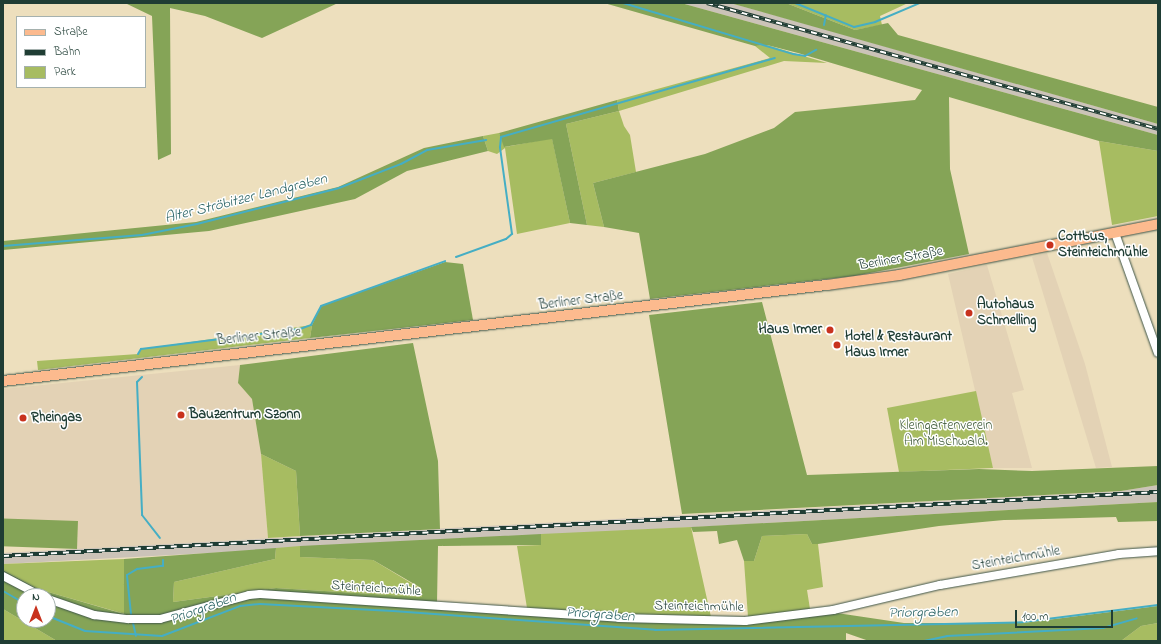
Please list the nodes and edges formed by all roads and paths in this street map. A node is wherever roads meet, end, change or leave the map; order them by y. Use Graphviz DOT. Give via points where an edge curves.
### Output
graph roads {
  1 [pos="1158,224"];
  2 [pos="1115,233"];
  3 [pos="1158,353"];
  4 [pos="3,381"];
  5 [pos="1158,551"];
  6 [pos="3,576"];
  7 [pos="26,588"];
  8 [pos="56,602"];
  1 -- 2 [label="main road, Berliner Straße"];
  2 -- 3 [label="street"];
  2 -- 4 [label="main road, Berliner Straße" via="899,275 827,286"];
  5 -- 8 [label="street, Steinteichmühle" via="1119,554 940,585 833,610 745,621 619,618 260,594 160,619 128,619 94,615"];
  6 -- 7 [label="street"];
}
